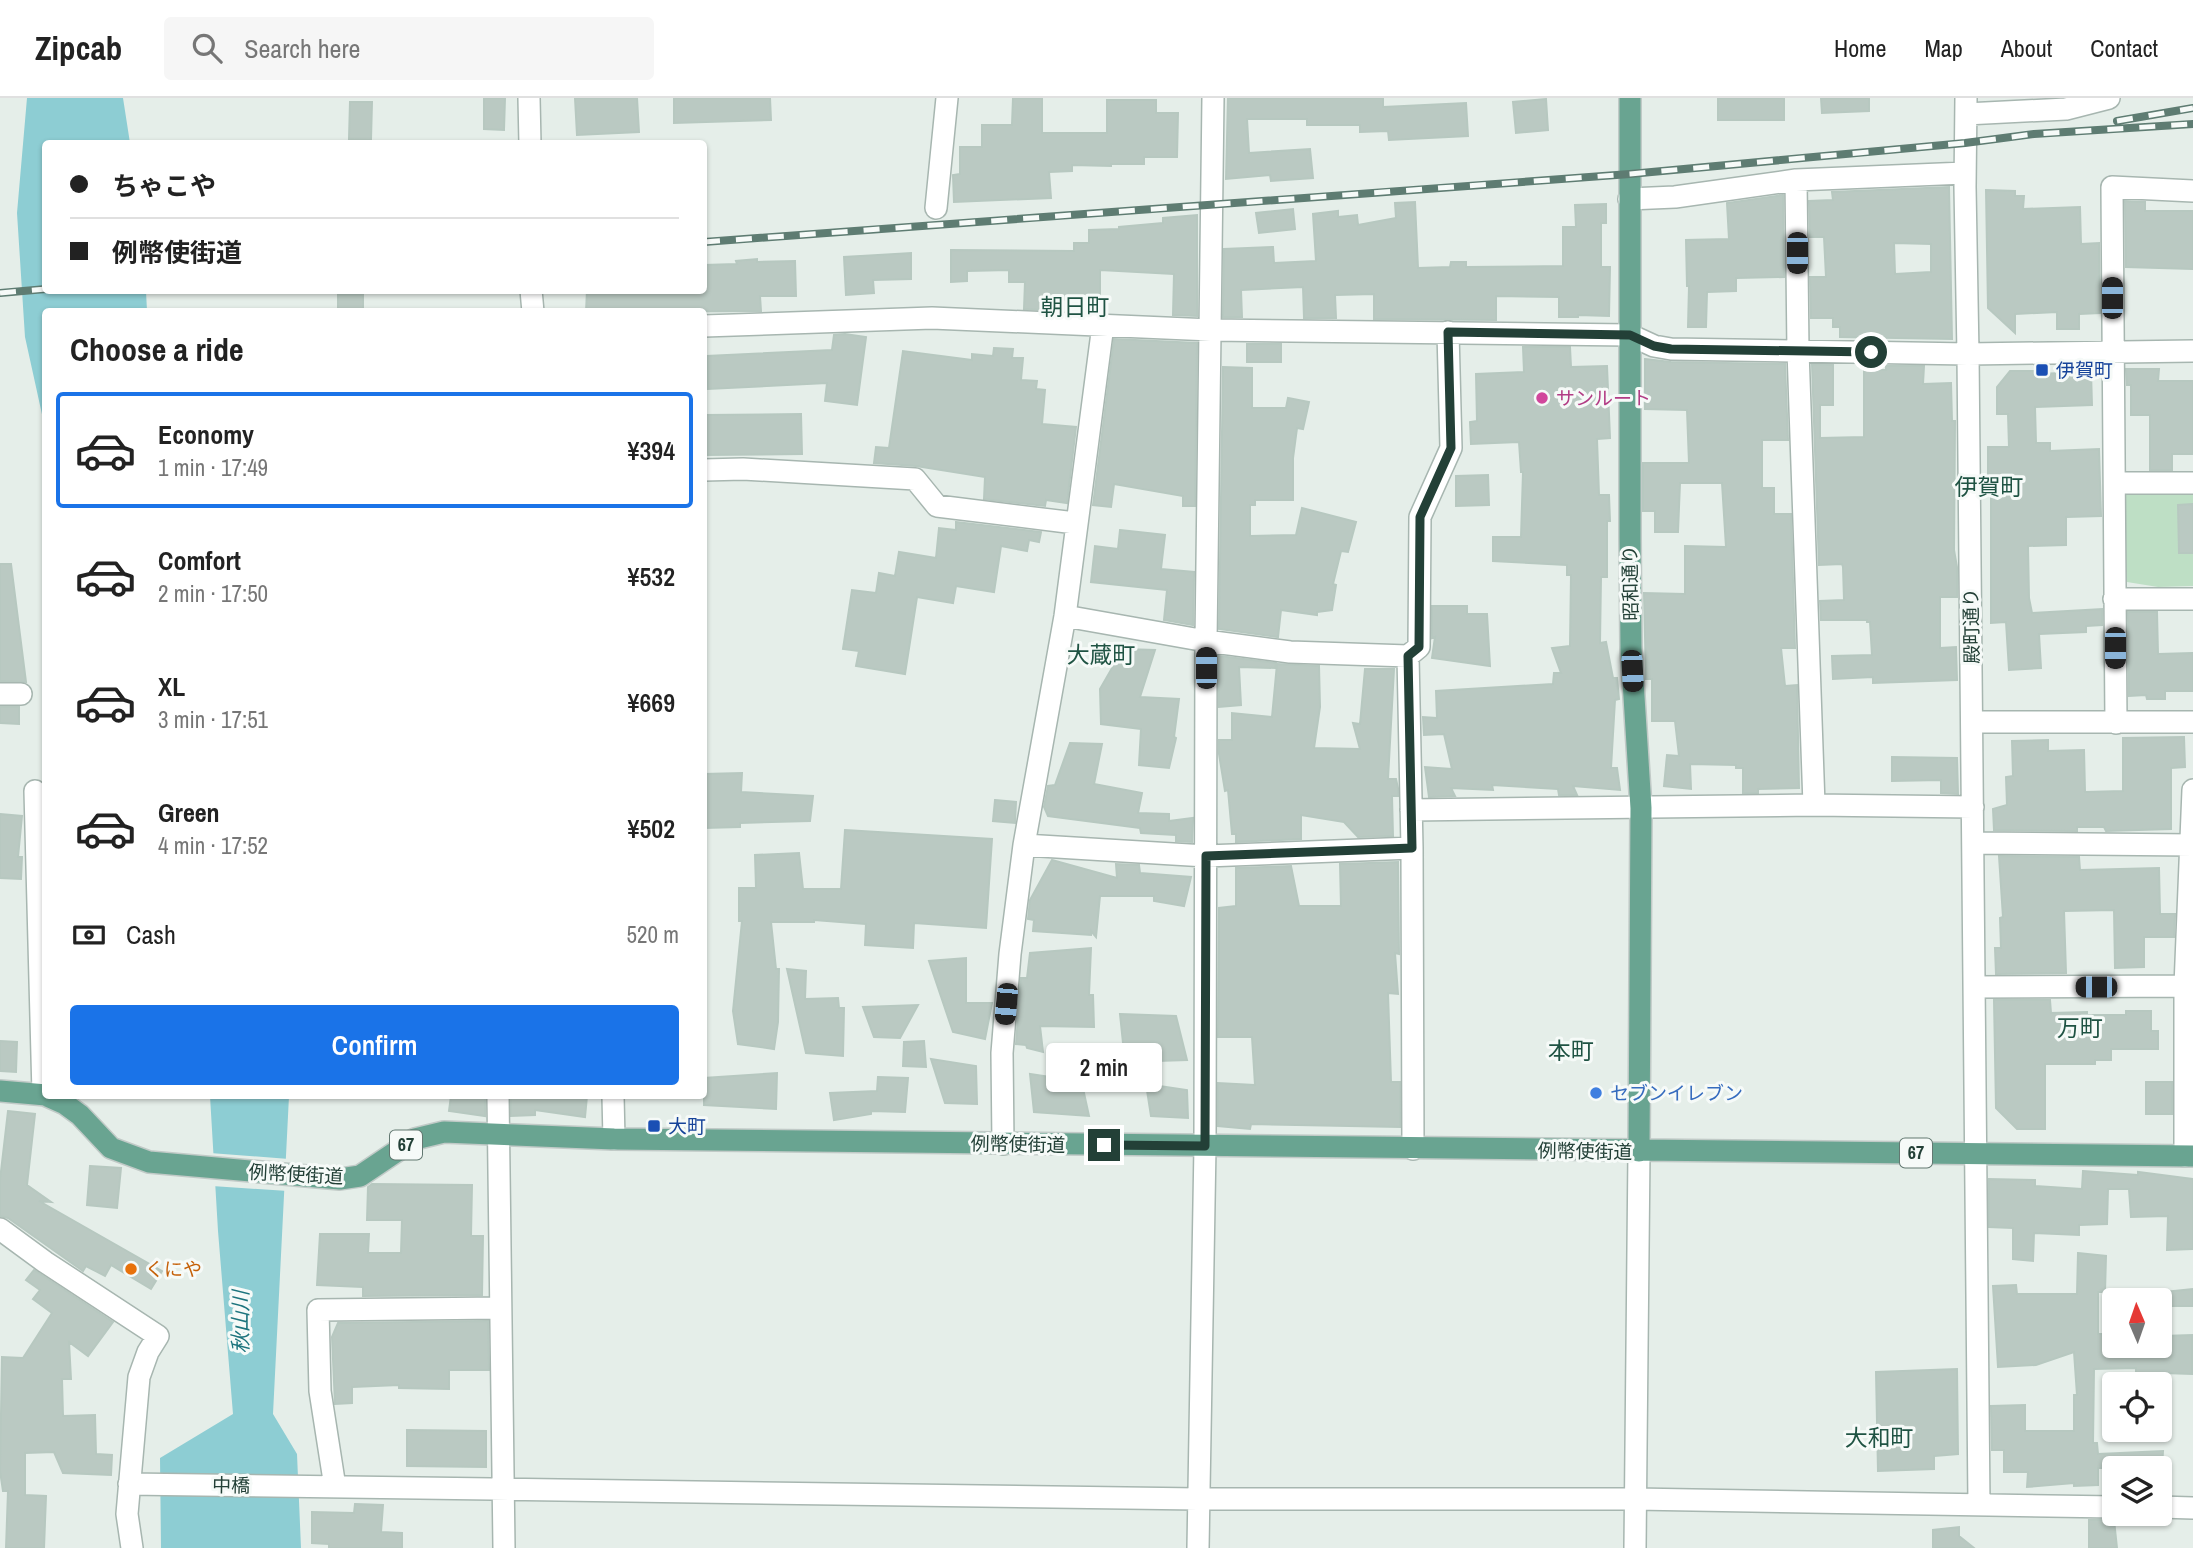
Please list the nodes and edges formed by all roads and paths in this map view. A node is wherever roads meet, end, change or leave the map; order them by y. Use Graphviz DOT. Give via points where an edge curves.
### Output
graph roads {
  1 [pos="529,98"];
  2 [pos="947,98"];
  3 [pos="1213,98"];
  4 [pos="1630,98"];
  5 [pos="2109,98"];
  6 [pos="1966,106"];
  7 [pos="530,140"];
  8 [pos="1965,173"];
  9 [pos="1797,180"];
  10 [pos="2193,191"];
  11 [pos="1629,198"];
  12 [pos="936,208"];
  13 [pos="1103,325"];
  14 [pos="707,326"];
  15 [pos="1211,330"];
  16 [pos="1448,332"];
  17 [pos="1630,335"];
  18 [pos="1798,351"];
  19 [pos="2193,351"];
  20 [pos="2113,353"];
  21 [pos="1968,354"];
  22 [pos="707,470"];
  23 [pos="2116,483"];
  24 [pos="2193,483"];
  25 [pos="1075,523"];
  26 [pos="2115,599"];
  27 [pos="2193,599"];
  28 [pos="1065,616"];
  29 [pos="1206,641"];
  30 [pos="1408,656"];
  31 [pos="1972,722"];
  32 [pos="2193,722"];
  33 [pos="2116,723"];
  34 [pos="2193,790"];
  35 [pos="35,791"];
  36 [pos="1814,805"];
  37 [pos="1641,807"];
  38 [pos="1973,807"];
  39 [pos="1411,810"];
  40 [pos="1974,844"];
  41 [pos="1024,845"];
  42 [pos="2192,845"];
  43 [pos="1412,848"];
  44 [pos="1206,856"];
  45 [pos="1975,986"];
  46 [pos="2189,986"];
  47 [pos="42,1004"];
  48 [pos="0,1091"];
  49 [pos="42,1095"];
  50 [pos="54,1099"];
  51 [pos="498,1099"];
  52 [pos="613,1099"];
  53 [pos="498,1134"];
  54 [pos="614,1139"];
  55 [pos="1003,1144"];
  56 [pos="1205,1146"];
  57 [pos="1413,1149"];
  58 [pos="1639,1151"];
  59 [pos="1976,1153"];
  60 [pos="2189,1156"];
  61 [pos="0,1229"];
  62 [pos="500,1308"];
  63 [pos="136,1484"];
  64 [pos="326,1487"];
  65 [pos="503,1489"];
  66 [pos="1198,1499"];
  67 [pos="1635,1499"];
  68 [pos="1979,1505"];
  69 [pos="2102,1507"];
  70 [pos="2172,1507"];
  71 [pos="2193,1508"];
  72 [pos="132,1548"];
  73 [pos="504,1548"];
  74 [pos="1198,1548"];
  75 [pos="1634,1548"];
  1 -- 7 [label="street"];
  2 -- 12 [label="street"];
  3 -- 15 [label="street"];
  4 -- 11 [label="main road, 昭和通り"];
  5 -- 6 [label="street" via="2066,109"];
  6 -- 8 [label="street, 殿町通り"];
  8 -- 9 [label="street"];
  8 -- 21 [label="street, 殿町通り"];
  9 -- 11 [label="street" via="1675,197"];
  9 -- 18 [label="street"];
  10 -- 20 [label="street" via="2112,187"];
  11 -- 17 [label="main road, 昭和通り"];
  13 -- 14 [label="street" via="932,318"];
  13 -- 15 [label="street"];
  13 -- 25 [label="street"];
  15 -- 16 [label="street"];
  15 -- 29 [label="street"];
  16 -- 17 [label="street"];
  16 -- 30 [label="street" via="1451,448 1420,517 1419,647"];
  17 -- 18 [label="street" via="1671,349"];
  17 -- 37 [label="main road, 昭和通り" via="1631,649"];
  18 -- 21 [label="street"];
  18 -- 36 [label="street"];
  19 -- 20 [label="street"];
  20 -- 21 [label="street"];
  20 -- 23 [label="street"];
  21 -- 31 [label="street, 殿町通り"];
  22 -- 25 [label="street" via="915,479 937,506"];
  23 -- 24 [label="street"];
  23 -- 26 [label="street"];
  25 -- 28 [label="street"];
  26 -- 27 [label="street"];
  26 -- 33 [label="street"];
  28 -- 29 [label="street"];
  28 -- 41 [label="street"];
  29 -- 30 [label="street" via="1290,652"];
  29 -- 44 [label="street"];
  30 -- 39 [label="street"];
  31 -- 33 [label="street"];
  31 -- 38 [label="street, 殿町通り"];
  32 -- 33 [label="street"];
  34 -- 42 [label="street"];
  35 -- 47 [label="street"];
  36 -- 37 [label="street"];
  36 -- 38 [label="street"];
  37 -- 39 [label="street"];
  37 -- 58 [label="main road, 昭和通り"];
  38 -- 40 [label="street, 殿町通り"];
  39 -- 43 [label="street"];
  40 -- 42 [label="street"];
  40 -- 45 [label="street, 殿町通り"];
  41 -- 44 [label="street"];
  41 -- 55 [label="street" via="1002,1053"];
  42 -- 46 [label="street"];
  43 -- 44 [label="street"];
  43 -- 57 [label="street"];
  44 -- 56 [label="street"];
  45 -- 46 [label="street"];
  45 -- 59 [label="street, 殿町通り"];
  46 -- 60 [label="street"];
  48 -- 49 [label="main road, 例幣使街道 / 67"];
  50 -- 53 [label="main road, 例幣使街道 / 67" via="80,1115 111,1148 140,1160 321,1178 360,1176 429,1134"];
  51 -- 53 [label="street"];
  52 -- 54 [label="street"];
  53 -- 54 [label="main road, 例幣使街道 / 67"];
  53 -- 62 [label="street"];
  54 -- 55 [label="main road, 例幣使街道 / 67"];
  55 -- 56 [label="main road, 例幣使街道 / 67"];
  56 -- 57 [label="main road, 例幣使街道 / 67"];
  56 -- 66 [label="street"];
  57 -- 58 [label="main road, 例幣使街道 / 67"];
  58 -- 59 [label="main road, 例幣使街道 / 67"];
  58 -- 67 [label="street"];
  59 -- 60 [label="main road, 例幣使街道 / 67"];
  59 -- 68 [label="street, 殿町通り"];
  61 -- 63 [label="street" via="158,1336 139,1377"];
  62 -- 64 [label="street" via="317,1310"];
  62 -- 65 [label="street"];
  63 -- 64 [label="street, 中橋"];
  63 -- 72 [label="street" via="127,1514"];
  64 -- 65 [label="street, 中橋"];
  65 -- 66 [label="street, 中橋"];
  65 -- 73 [label="street"];
  66 -- 67 [label="street, 中橋"];
  66 -- 74 [label="street"];
  67 -- 68 [label="street, 中橋"];
  67 -- 75 [label="street"];
  68 -- 69 [label="street, 中橋"];
  70 -- 71 [label="street"];
}
